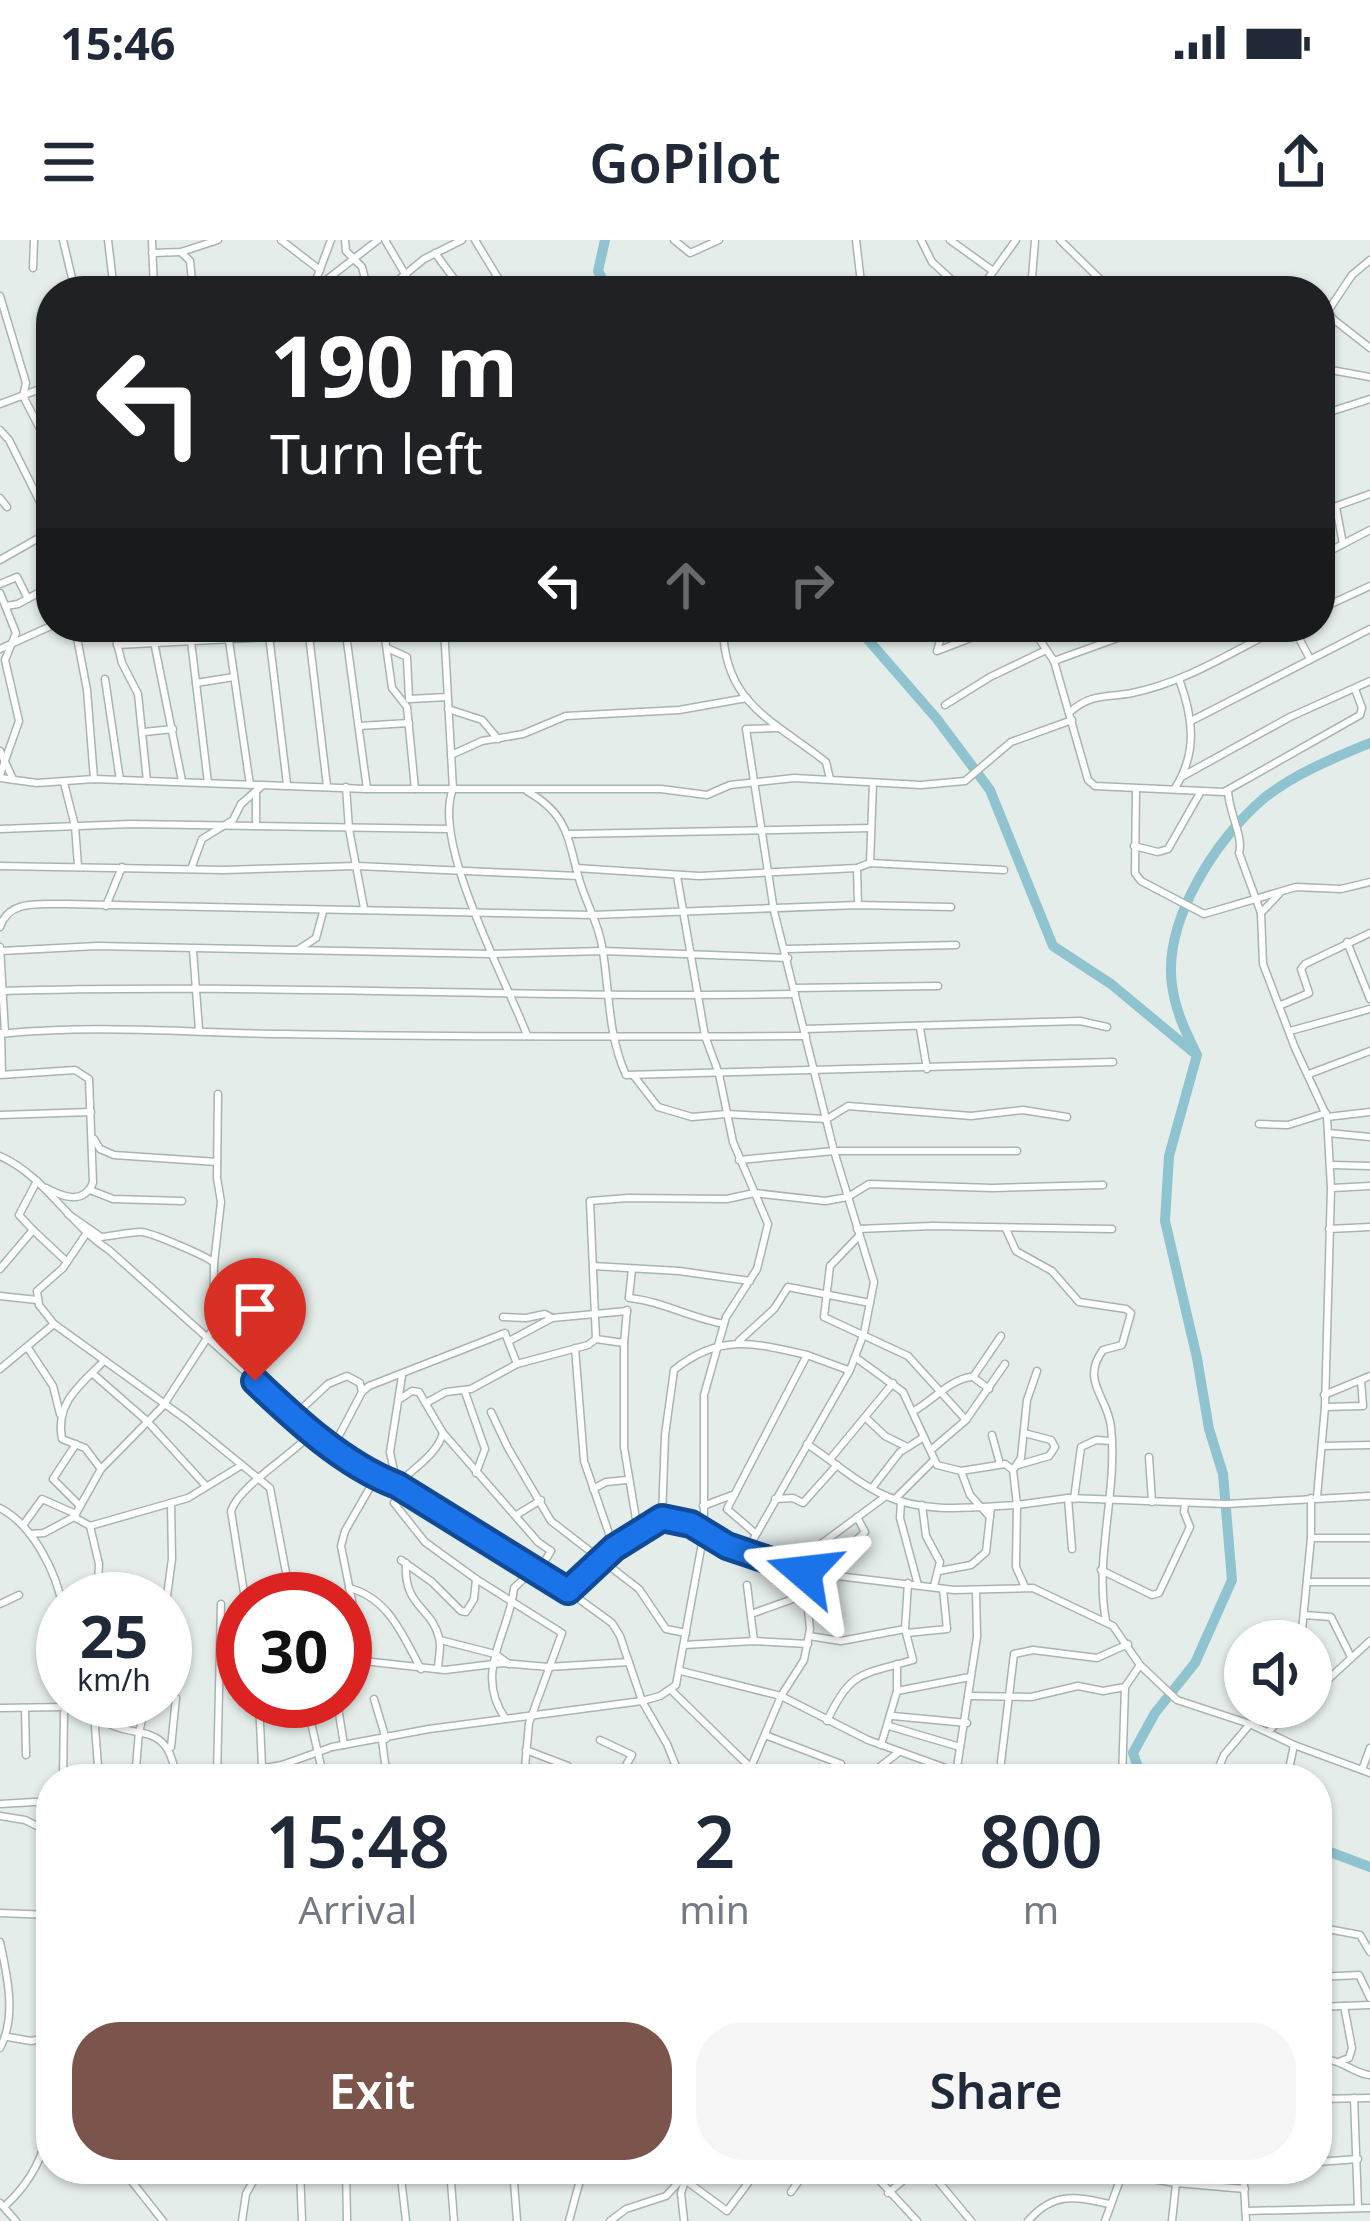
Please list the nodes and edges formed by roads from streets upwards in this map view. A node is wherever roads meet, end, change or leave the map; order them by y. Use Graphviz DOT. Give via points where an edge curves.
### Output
graph roads {
  1 [pos="34,240"];
  2 [pos="63,240"];
  3 [pos="108,240"];
  4 [pos="152,240"];
  5 [pos="218,240"];
  6 [pos="281,240"];
  7 [pos="316,240"];
  8 [pos="331,240"];
  9 [pos="345,240"];
  10 [pos="382,240"];
  11 [pos="462,240"];
  12 [pos="475,240"];
  13 [pos="674,240"];
  14 [pos="719,240"];
  15 [pos="856,240"];
  16 [pos="921,240"];
  17 [pos="950,240"];
  18 [pos="1016,240"];
  19 [pos="1035,240"];
  20 [pos="1060,240"];
  21 [pos="182,251"];
  22 [pos="152,253"];
  23 [pos="435,253"];
  24 [pos="324,255"];
  25 [pos="353,257"];
  26 [pos="1370,260"];
  27 [pos="33,268"];
  28 [pos="320,270"];
  29 [pos="993,271"];
  30 [pos="404,273"];
  31 [pos="71,276"];
  32 [pos="112,276"];
  33 [pos="153,276"];
  34 [pos="192,276"];
  35 [pos="318,276"];
  36 [pos="330,276"];
  37 [pos="364,276"];
  38 [pos="401,276"];
  39 [pos="406,276"];
  40 [pos="452,276"];
  41 [pos="497,276"];
  42 [pos="860,276"];
  43 [pos="947,276"];
  44 [pos="990,276"];
  45 [pos="1032,276"];
  46 [pos="1097,276"];
  47 [pos="0,296"];
  48 [pos="1335,300"];
  49 [pos="1335,321"];
  50 [pos="1370,348"];
  51 [pos="1335,371"];
  52 [pos="1370,377"];
  53 [pos="36,391"];
  54 [pos="23,396"];
  55 [pos="1370,399"];
  56 [pos="0,404"];
  57 [pos="1335,411"];
  58 [pos="36,421"];
  59 [pos="0,430"];
  60 [pos="1370,494"];
  61 [pos="36,496"];
  62 [pos="0,498"];
  63 [pos="7,507"];
  64 [pos="1336,507"];
  65 [pos="1370,530"];
  66 [pos="36,537"];
  67 [pos="1343,544"];
  68 [pos="1335,548"];
  69 [pos="0,560"];
  70 [pos="0,584"];
  71 [pos="1370,586"];
  72 [pos="0,593"];
  73 [pos="36,593"];
  74 [pos="27,597"];
  75 [pos="1335,602"];
  76 [pos="18,604"];
  77 [pos="5,606"];
  78 [pos="13,624"];
  79 [pos="1370,629"];
  80 [pos="36,633"];
  81 [pos="15,642"];
  82 [pos="78,642"];
  83 [pos="116,642"];
  84 [pos="179,642"];
  85 [pos="191,642"];
  86 [pos="229,642"];
  87 [pos="271,642"];
  88 [pos="310,642"];
  89 [pos="347,642"];
  90 [pos="386,642"];
  91 [pos="444,642"];
  92 [pos="724,642"];
  93 [pos="940,642"];
  94 [pos="961,642"];
  95 [pos="1041,642"];
  96 [pos="1107,642"];
  97 [pos="1252,642"];
  98 [pos="1302,642"];
  99 [pos="154,644"];
  100 [pos="117,645"];
  101 [pos="387,648"];
  102 [pos="0,649"];
  103 [pos="1046,650"];
  104 [pos="1310,657"];
  105 [pos="1054,661"];
  106 [pos="234,677"];
  107 [pos="105,679"];
  108 [pos="1179,679"];
  109 [pos="1370,681"];
  110 [pos="196,683"];
  111 [pos="1355,689"];
  112 [pos="447,697"];
  113 [pos="747,698"];
  114 [pos="405,699"];
  115 [pos="945,705"];
  116 [pos="448,709"];
  117 [pos="458,716"];
  118 [pos="1071,716"];
  119 [pos="1193,720"];
  120 [pos="449,722"];
  121 [pos="410,724"];
  122 [pos="359,726"];
  123 [pos="778,728"];
  124 [pos="173,729"];
  125 [pos="144,732"];
  126 [pos="498,739"];
  127 [pos="0,751"];
  128 [pos="451,755"];
  129 [pos="6,763"];
  130 [pos="1183,776"];
  131 [pos="0,777"];
  132 [pos="11,777"];
  133 [pos="830,778"];
  134 [pos="94,779"];
  135 [pos="120,780"];
  136 [pos="147,782"];
  137 [pos="182,782"];
  138 [pos="753,782"];
  139 [pos="873,782"];
  140 [pos="64,783"];
  141 [pos="208,783"];
  142 [pos="287,784"];
  143 [pos="327,786"];
  144 [pos="346,787"];
  145 [pos="1175,788"];
  146 [pos="253,789"];
  147 [pos="367,789"];
  148 [pos="415,789"];
  149 [pos="453,789"];
  150 [pos="524,789"];
  151 [pos="1136,790"];
  152 [pos="1228,790"];
  153 [pos="1200,793"];
  154 [pos="221,825"];
  155 [pos="75,826"];
  156 [pos="256,826"];
  157 [pos="871,828"];
  158 [pos="0,829"];
  159 [pos="349,829"];
  160 [pos="448,829"];
  161 [pos="762,831"];
  162 [pos="570,834"];
  163 [pos="1134,846"];
  164 [pos="870,863"];
  165 [pos="0,866"];
  166 [pos="78,866"];
  167 [pos="356,866"];
  168 [pos="122,867"];
  169 [pos="857,868"];
  170 [pos="191,869"];
  171 [pos="461,870"];
  172 [pos="1004,870"];
  173 [pos="577,872"];
  174 [pos="767,872"];
  175 [pos="677,876"];
  176 [pos="1370,882"];
  177 [pos="1282,890"];
  178 [pos="1257,896"];
  179 [pos="106,905"];
  180 [pos="858,905"];
  181 [pos="951,907"];
  182 [pos="364,908"];
  183 [pos="476,910"];
  184 [pos="774,911"];
  185 [pos="323,912"];
  186 [pos="682,913"];
  187 [pos="1261,914"];
  188 [pos="593,915"];
  189 [pos="0,927"];
  190 [pos="1370,933"];
  191 [pos="1348,942"];
  192 [pos="956,945"];
  193 [pos="193,948"];
  194 [pos="0,949"];
  195 [pos="296,950"];
  196 [pos="603,951"];
  197 [pos="491,954"];
  198 [pos="689,954"];
  199 [pos="787,954"];
  200 [pos="193,986"];
  201 [pos="938,986"];
  202 [pos="795,991"];
  203 [pos="1,992"];
  204 [pos="511,994"];
  205 [pos="607,994"];
  206 [pos="700,996"];
  207 [pos="1370,999"];
  208 [pos="1281,1005"];
  209 [pos="1370,1009"];
  210 [pos="1107,1027"];
  211 [pos="920,1028"];
  212 [pos="199,1030"];
  213 [pos="1290,1031"];
  214 [pos="805,1032"];
  215 [pos="2,1033"];
  216 [pos="527,1035"];
  217 [pos="611,1036"];
  218 [pos="705,1036"];
  219 [pos="1370,1051"];
  220 [pos="1113,1062"];
  221 [pos="928,1069"];
  222 [pos="815,1073"];
  223 [pos="719,1074"];
  224 [pos="1,1075"];
  225 [pos="1309,1075"];
  226 [pos="634,1076"];
  227 [pos="218,1094"];
  228 [pos="91,1112"];
  229 [pos="1370,1112"];
  230 [pos="726,1114"];
  231 [pos="0,1115"];
  232 [pos="1327,1115"];
  233 [pos="1066,1118"];
  234 [pos="827,1119"];
  235 [pos="1259,1124"];
  236 [pos="1328,1133"];
  237 [pos="93,1136"];
  238 [pos="1370,1137"];
  239 [pos="834,1150"];
  240 [pos="1017,1151"];
  241 [pos="0,1156"];
  242 [pos="740,1160"];
  243 [pos="218,1162"];
  244 [pos="1330,1165"];
  245 [pos="1370,1166"];
  246 [pos="40,1183"];
  247 [pos="1103,1185"];
  248 [pos="1370,1186"];
  249 [pos="1330,1188"];
  250 [pos="90,1190"];
  251 [pos="754,1193"];
  252 [pos="848,1197"];
  253 [pos="182,1201"];
  254 [pos="65,1213"];
  255 [pos="1370,1227"];
  256 [pos="1006,1229"];
  257 [pos="1112,1229"];
  258 [pos="1329,1229"];
  259 [pos="33,1230"];
  260 [pos="858,1233"];
  261 [pos="86,1234"];
  262 [pos="101,1237"];
  263 [pos="110,1250"];
  264 [pos="66,1261"];
  265 [pos="214,1263"];
  266 [pos="592,1266"];
  267 [pos="632,1268"];
  268 [pos="0,1269"];
  269 [pos="751,1282"];
  270 [pos="0,1296"];
  271 [pos="826,1297"];
  272 [pos="628,1298"];
  273 [pos="37,1300"];
  274 [pos="870,1303"];
  275 [pos="627,1311"];
  276 [pos="596,1314"];
  277 [pos="503,1317"];
  278 [pos="552,1318"];
  279 [pos="54,1324"];
  280 [pos="724,1324"];
  281 [pos="864,1333"];
  282 [pos="1001,1336"];
  283 [pos="208,1337"];
  284 [pos="596,1339"];
  285 [pos="509,1341"];
  286 [pos="739,1341"];
  287 [pos="624,1342"];
  288 [pos="717,1346"];
  289 [pos="28,1348"];
  290 [pos="575,1348"];
  291 [pos="807,1355"];
  292 [pos="855,1357"];
  293 [pos="104,1361"];
  294 [pos="517,1364"];
  295 [pos="1004,1364"];
  296 [pos="0,1369"];
  297 [pos="850,1370"];
  298 [pos="1037,1371"];
  299 [pos="92,1373"];
  300 [pos="402,1376"];
  301 [pos="1370,1376"];
  302 [pos="973,1377"];
  303 [pos="1361,1380"];
  304 [pos="893,1383"];
  305 [pos="989,1389"];
  306 [pos="464,1390"];
  307 [pos="362,1392"];
  308 [pos="943,1394"];
  309 [pos="1324,1395"];
  310 [pos="400,1399"];
  311 [pos="426,1403"];
  312 [pos="163,1406"];
  313 [pos="1324,1407"];
  314 [pos="491,1412"];
  315 [pos="914,1412"];
  316 [pos="60,1415"];
  317 [pos="294,1416"];
  318 [pos="865,1417"];
  319 [pos="966,1420"];
  320 [pos="148,1421"];
  321 [pos="313,1432"];
  322 [pos="443,1433"];
  323 [pos="1023,1433"];
  324 [pos="992,1435"];
  325 [pos="924,1437"];
  326 [pos="1111,1441"];
  327 [pos="77,1443"];
  328 [pos="807,1444"];
  329 [pos="1370,1445"];
  330 [pos="1322,1446"];
  331 [pos="333,1447"];
  332 [pos="907,1447"];
  333 [pos="931,1450"];
  334 [pos="1149,1457"];
  335 [pos="933,1461"];
  336 [pos="834,1462"];
  337 [pos="1000,1464"];
  338 [pos="242,1465"];
  339 [pos="1016,1467"];
  340 [pos="101,1468"];
  341 [pos="961,1471"];
  342 [pos="476,1473"];
  343 [pos="376,1477"];
  344 [pos="261,1478"];
  345 [pos="627,1480"];
  346 [pos="206,1486"];
  347 [pos="594,1486"];
  348 [pos="399,1487"];
  349 [pos="872,1488"];
  350 [pos="735,1494"];
  351 [pos="886,1496"];
  352 [pos="1370,1496"];
  353 [pos="1071,1498"];
  354 [pos="1314,1498"];
  355 [pos="774,1499"];
  356 [pos="1110,1499"];
  357 [pos="541,1500"];
  358 [pos="898,1500"];
  359 [pos="1152,1502"];
  360 [pos="172,1503"];
  361 [pos="1185,1503"];
  362 [pos="1017,1504"];
  363 [pos="922,1505"];
  364 [pos="703,1506"];
  365 [pos="992,1506"];
  366 [pos="981,1507"];
  367 [pos="0,1508"];
  368 [pos="77,1512"];
  369 [pos="517,1514"];
  370 [pos="856,1517"];
  371 [pos="990,1517"];
  372 [pos="662,1518"];
  373 [pos="23,1525"];
  374 [pos="90,1526"];
  375 [pos="638,1531"];
  376 [pos="704,1532"];
  377 [pos="755,1533"];
  378 [pos="30,1534"];
  379 [pos="1312,1538"];
  380 [pos="1370,1538"];
  381 [pos="614,1548"];
  382 [pos="1072,1549"];
  383 [pos="745,1554"];
  384 [pos="600,1559"];
  385 [pos="536,1570"];
  386 [pos="953,1570"];
  387 [pos="1101,1570"];
  388 [pos="939,1571"];
  389 [pos="51,1572"];
  390 [pos="99,1572"];
  391 [pos="170,1572"];
  392 [pos="240,1572"];
  393 [pos="287,1572"];
  394 [pos="346,1572"];
  395 [pos="802,1572"];
  396 [pos="822,1572"];
  397 [pos="476,1580"];
  398 [pos="1307,1582"];
  399 [pos="1370,1582"];
  400 [pos="913,1584"];
  401 [pos="748,1585"];
  402 [pos="1025,1587"];
  403 [pos="933,1588"];
  404 [pos="943,1589"];
  405 [pos="954,1590"];
  406 [pos="568,1591"];
  407 [pos="976,1591"];
  408 [pos="807,1594"];
  409 [pos="19,1595"];
  410 [pos="372,1598"];
  411 [pos="513,1602"];
  412 [pos="0,1604"];
  413 [pos="751,1614"];
  414 [pos="1304,1615"];
  415 [pos="1303,1620"];
  416 [pos="1106,1622"];
  417 [pos="906,1631"];
  418 [pos="686,1633"];
  419 [pos="440,1640"];
  420 [pos="809,1640"];
  421 [pos="754,1641"];
  422 [pos="1370,1641"];
  423 [pos="1128,1644"];
  424 [pos="684,1645"];
  425 [pos="1351,1657"];
  426 [pos="495,1658"];
  427 [pos="629,1662"];
  428 [pos="372,1663"];
  429 [pos="897,1664"];
  430 [pos="1140,1665"];
  431 [pos="548,1667"];
  432 [pos="421,1669"];
  433 [pos="438,1669"];
  434 [pos="681,1671"];
  435 [pos="1332,1675"];
  436 [pos="971,1676"];
  437 [pos="1125,1687"];
  438 [pos="672,1690"];
  439 [pos="897,1691"];
  440 [pos="781,1696"];
  441 [pos="970,1696"];
  442 [pos="1007,1697"];
  443 [pos="374,1699"];
  444 [pos="642,1702"];
  445 [pos="36,1707"];
  446 [pos="0,1708"];
  447 [pos="26,1708"];
  448 [pos="533,1714"];
  449 [pos="1224,1715"];
  450 [pos="891,1716"];
  451 [pos="506,1718"];
  452 [pos="827,1720"];
  453 [pos="967,1723"];
  454 [pos="889,1726"];
  455 [pos="66,1728"];
  456 [pos="95,1728"];
  457 [pos="122,1728"];
  458 [pos="140,1728"];
  459 [pos="173,1728"];
  460 [pos="218,1728"];
  461 [pos="260,1728"];
  462 [pos="312,1728"];
  463 [pos="341,1728"];
  464 [pos="1247,1728"];
  465 [pos="1259,1728"];
  466 [pos="1272,1728"];
  467 [pos="139,1732"];
  468 [pos="1268,1732"];
  469 [pos="765,1735"];
  470 [pos="384,1739"];
  471 [pos="600,1740"];
  472 [pos="344,1745"];
  473 [pos="881,1745"];
  474 [pos="1294,1745"];
  475 [pos="962,1747"];
  476 [pos="1370,1748"];
  477 [pos="526,1750"];
  478 [pos="170,1751"];
  479 [pos="898,1752"];
  480 [pos="318,1753"];
  481 [pos="26,1755"];
  482 [pos="308,1758"];
  483 [pos="64,1764"];
  484 [pos="98,1764"];
  485 [pos="136,1764"];
  486 [pos="173,1764"];
  487 [pos="217,1764"];
  488 [pos="262,1764"];
  489 [pos="277,1764"];
  490 [pos="321,1764"];
  491 [pos="386,1764"];
  492 [pos="525,1764"];
  493 [pos="563,1764"];
  494 [pos="629,1764"];
  495 [pos="675,1764"];
  496 [pos="747,1764"];
  497 [pos="753,1764"];
  498 [pos="840,1764"];
  499 [pos="883,1764"];
  500 [pos="930,1764"];
  501 [pos="958,1764"];
  502 [pos="1000,1764"];
  503 [pos="1122,1764"];
  504 [pos="1220,1764"];
  505 [pos="1290,1764"];
  506 [pos="1366,1772"];
  507 [pos="36,1802"];
  508 [pos="0,1804"];
  509 [pos="0,1816"];
  510 [pos="36,1826"];
  511 [pos="0,1913"];
  512 [pos="36,1914"];
  513 [pos="1332,1930"];
  514 [pos="0,1942"];
  515 [pos="1370,1952"];
  516 [pos="1332,1977"];
  517 [pos="1370,2000"];
  518 [pos="1332,2006"];
  519 [pos="1344,2006"];
  520 [pos="6,2037"];
  521 [pos="36,2041"];
  522 [pos="0,2048"];
  523 [pos="1332,2060"];
  524 [pos="1341,2061"];
  525 [pos="1370,2075"];
  526 [pos="1332,2098"];
  527 [pos="1354,2098"];
  528 [pos="1370,2098"];
  529 [pos="1358,2159"];
  530 [pos="1332,2161"];
  531 [pos="36,2167"];
  532 [pos="134,2184"];
  533 [pos="252,2184"];
  534 [pos="301,2184"];
  535 [pos="346,2184"];
  536 [pos="402,2184"];
  537 [pos="451,2184"];
  538 [pos="514,2184"];
  539 [pos="579,2184"];
  540 [pos="676,2184"];
  541 [pos="683,2184"];
  542 [pos="697,2184"];
  543 [pos="747,2184"];
  544 [pos="797,2184"];
  545 [pos="882,2184"];
  546 [pos="900,2184"];
  547 [pos="942,2184"];
  548 [pos="1118,2184"];
  549 [pos="1176,2184"];
  550 [pos="1188,2184"];
  551 [pos="1244,2184"];
  552 [pos="1245,2189"];
  553 [pos="791,2192"];
  554 [pos="889,2193"];
  555 [pos="1109,2204"];
  556 [pos="3,2205"];
  557 [pos="1348,2206"];
  558 [pos="1358,2206"];
  559 [pos="1370,2208"];
  560 [pos="1246,2216"];
  561 [pos="965,2219"];
  562 [pos="16,2221"];
  563 [pos="163,2221"];
  564 [pos="242,2221"];
  565 [pos="302,2221"];
  566 [pos="347,2221"];
  567 [pos="406,2221"];
  568 [pos="454,2221"];
  569 [pos="517,2221"];
  570 [pos="569,2221"];
  571 [pos="610,2221"];
  572 [pos="684,2221"];
  573 [pos="917,2221"];
  574 [pos="1028,2221"];
  575 [pos="1105,2221"];
  576 [pos="1172,2221"];
  577 [pos="1344,2221"];
  1 -- 27 [label="street"];
  2 -- 31 [label="street"];
  3 -- 32 [label="street"];
  4 -- 22 [label="street"];
  5 -- 21 [label="street"];
  6 -- 28 [label="street"];
  7 -- 24 [label="street"];
  8 -- 24 [label="street"];
  9 -- 25 [label="street"];
  10 -- 25 [label="street"];
  10 -- 30 [label="street"];
  11 -- 23 [label="street"];
  12 -- 41 [label="street"];
  13 -- 14 [label="street" via="690,253"];
  15 -- 42 [label="street"];
  16 -- 43 [label="street"];
  17 -- 29 [label="street"];
  18 -- 29 [label="street"];
  19 -- 45 [label="street"];
  20 -- 46 [label="street"];
  21 -- 22 [label="street"];
  21 -- 34 [label="street"];
  22 -- 33 [label="street"];
  23 -- 30 [label="street"];
  23 -- 40 [label="street"];
  24 -- 28 [label="street"];
  25 -- 36 [label="street"];
  25 -- 37 [label="street"];
  26 -- 48 [label="street"];
  28 -- 35 [label="street"];
  29 -- 44 [label="street"];
  30 -- 38 [label="street"];
  30 -- 39 [label="street"];
  47 -- 54 [label="street"];
  49 -- 50 [label="street"];
  51 -- 52 [label="street"];
  53 -- 54 [label="street"];
  54 -- 56 [label="street"];
  54 -- 58 [label="street"];
  55 -- 57 [label="street"];
  59 -- 61 [label="street"];
  60 -- 64 [label="street"];
  62 -- 63 [label="street"];
  64 -- 67 [label="street"];
  65 -- 67 [label="street"];
  66 -- 69 [label="street"];
  67 -- 68 [label="street"];
  70 -- 74 [label="street" via="16,577"];
  71 -- 75 [label="street"];
  72 -- 77 [label="street"];
  73 -- 74 [label="street"];
  74 -- 76 [label="street"];
  76 -- 77 [label="street"];
  76 -- 78 [label="street"];
  77 -- 78 [label="street"];
  78 -- 81 [label="street"];
  79 -- 104 [label="street"];
  80 -- 81 [label="street"];
  81 -- 102 [label="street"];
  81 -- 129 [label="street" via="5,660 20,721"];
  82 -- 134 [label="street"];
  83 -- 100 [label="street"];
  84 -- 99 [label="street"];
  85 -- 110 [label="street"];
  86 -- 106 [label="street"];
  87 -- 142 [label="street"];
  88 -- 143 [label="street"];
  89 -- 122 [label="street"];
  90 -- 101 [label="street"];
  91 -- 112 [label="street"];
  92 -- 113 [label="street" via="727,670"];
  93 -- 94 [label="street" via="938,651"];
  95 -- 103 [label="street"];
  96 -- 105 [label="street"];
  97 -- 108 [label="street"];
  98 -- 104 [label="street"];
  99 -- 100 [label="street"];
  99 -- 124 [label="street"];
  100 -- 125 [label="street"];
  101 -- 114 [label="street" via="392,688"];
  101 -- 114 [label="street" via="407,657"];
  103 -- 105 [label="street"];
  103 -- 115 [label="street"];
  104 -- 119 [label="street"];
  105 -- 118 [label="street"];
  106 -- 110 [label="street"];
  106 -- 146 [label="street"];
  107 -- 135 [label="street"];
  108 -- 118 [label="street" via="1091,697"];
  108 -- 119 [label="street"];
  109 -- 111 [label="street"];
  110 -- 141 [label="street"];
  111 -- 130 [label="street"];
  111 -- 152 [label="street" via="1360,715"];
  112 -- 114 [label="street"];
  112 -- 116 [label="street"];
  113 -- 123 [label="street"];
  113 -- 126 [label="street" via="566,716"];
  114 -- 121 [label="street"];
  116 -- 117 [label="street"];
  116 -- 120 [label="street"];
  117 -- 120 [label="street"];
  117 -- 126 [label="street" via="482,720"];
  118 -- 139 [label="street" via="1011,742 964,781"];
  118 -- 151 [label="street" via="1091,784"];
  119 -- 130 [label="street"];
  120 -- 128 [label="street"];
  121 -- 122 [label="street"];
  121 -- 148 [label="street"];
  122 -- 147 [label="street"];
  123 -- 133 [label="street" via="826,762"];
  123 -- 138 [label="street" via="746,729"];
  124 -- 125 [label="street"];
  124 -- 137 [label="street"];
  125 -- 136 [label="street"];
  126 -- 128 [label="street"];
  127 -- 129 [label="street"];
  128 -- 149 [label="street"];
  129 -- 131 [label="street"];
  129 -- 132 [label="street"];
  130 -- 145 [label="street"];
  131 -- 132 [label="street"];
  132 -- 140 [label="street"];
  133 -- 138 [label="street"];
  133 -- 139 [label="street"];
  134 -- 135 [label="street"];
  134 -- 140 [label="street"];
  135 -- 136 [label="street"];
  136 -- 137 [label="street"];
  137 -- 141 [label="street"];
  138 -- 150 [label="street" via="707,794"];
  138 -- 161 [label="street"];
  139 -- 157 [label="street"];
  140 -- 155 [label="street"];
  141 -- 146 [label="street"];
  142 -- 143 [label="street"];
  142 -- 146 [label="street"];
  143 -- 144 [label="street"];
  144 -- 147 [label="street"];
  144 -- 159 [label="street"];
  145 -- 151 [label="street"];
  145 -- 153 [label="street"];
  146 -- 154 [label="street" via="236,818"];
  146 -- 156 [label="street"];
  147 -- 148 [label="street"];
  148 -- 149 [label="street"];
  149 -- 150 [label="street"];
  149 -- 160 [label="street"];
  150 -- 162 [label="street"];
  151 -- 163 [label="street"];
  152 -- 153 [label="street"];
  152 -- 178 [label="street" via="1239,853"];
  153 -- 163 [label="street" via="1168,849"];
  154 -- 155 [label="street"];
  154 -- 156 [label="street"];
  154 -- 170 [label="street" via="202,839"];
  155 -- 158 [label="street"];
  155 -- 166 [label="street"];
  156 -- 159 [label="street"];
  157 -- 161 [label="street"];
  157 -- 164 [label="street"];
  159 -- 160 [label="street"];
  159 -- 167 [label="street"];
  160 -- 171 [label="street"];
  161 -- 162 [label="street"];
  161 -- 174 [label="street"];
  162 -- 173 [label="street"];
  163 -- 178 [label="street" via="1138,878 1196,913"];
  164 -- 169 [label="street"];
  164 -- 172 [label="street"];
  165 -- 166 [label="street"];
  166 -- 168 [label="street"];
  167 -- 170 [label="street"];
  167 -- 171 [label="street"];
  167 -- 182 [label="street"];
  168 -- 170 [label="street"];
  168 -- 179 [label="street"];
  169 -- 174 [label="street"];
  169 -- 180 [label="street"];
  171 -- 173 [label="street"];
  171 -- 183 [label="street"];
  173 -- 175 [label="street"];
  173 -- 188 [label="street"];
  174 -- 175 [label="street"];
  174 -- 184 [label="street"];
  175 -- 186 [label="street"];
  176 -- 177 [label="street"];
  177 -- 178 [label="street"];
  177 -- 187 [label="street"];
  178 -- 187 [label="street"];
  179 -- 185 [label="street"];
  179 -- 189 [label="street" via="15,907"];
  180 -- 181 [label="street"];
  180 -- 184 [label="street"];
  182 -- 183 [label="street"];
  182 -- 185 [label="street"];
  183 -- 188 [label="street"];
  183 -- 197 [label="street"];
  184 -- 186 [label="street"];
  184 -- 199 [label="street"];
  185 -- 195 [label="street" via="316,938"];
  186 -- 188 [label="street"];
  186 -- 198 [label="street"];
  187 -- 208 [label="street" via="1264,964"];
  188 -- 196 [label="street"];
  190 -- 191 [label="street"];
  191 -- 207 [label="street"];
  191 -- 208 [label="street" via="1305,964 1309,993"];
  192 -- 199 [label="street"];
  193 -- 194 [label="street"];
  193 -- 195 [label="street"];
  193 -- 200 [label="street"];
  194 -- 203 [label="street"];
  195 -- 197 [label="street"];
  196 -- 197 [label="street"];
  196 -- 198 [label="street"];
  196 -- 205 [label="street"];
  197 -- 204 [label="street"];
  198 -- 199 [label="street"];
  198 -- 206 [label="street"];
  199 -- 202 [label="street"];
  200 -- 203 [label="street"];
  200 -- 204 [label="street"];
  200 -- 212 [label="street"];
  201 -- 202 [label="street"];
  202 -- 206 [label="street"];
  202 -- 214 [label="street"];
  203 -- 215 [label="street"];
  204 -- 205 [label="street"];
  204 -- 216 [label="street"];
  205 -- 206 [label="street"];
  205 -- 217 [label="street"];
  206 -- 218 [label="street"];
  208 -- 213 [label="street"];
  209 -- 213 [label="street"];
  210 -- 211 [label="street"];
  211 -- 214 [label="street"];
  211 -- 221 [label="street"];
  212 -- 215 [label="street"];
  212 -- 216 [label="street"];
  213 -- 225 [label="street"];
  214 -- 218 [label="street"];
  214 -- 222 [label="street"];
  215 -- 224 [label="street"];
  216 -- 217 [label="street"];
  217 -- 218 [label="street"];
  217 -- 226 [label="street" via="625,1074"];
  218 -- 223 [label="street"];
  219 -- 225 [label="street"];
  220 -- 221 [label="street"];
  221 -- 222 [label="street"];
  222 -- 223 [label="street"];
  222 -- 234 [label="street"];
  223 -- 226 [label="street"];
  223 -- 230 [label="street"];
  224 -- 228 [label="street" via="84,1072"];
  225 -- 232 [label="street"];
  226 -- 230 [label="street" via="670,1112"];
  227 -- 243 [label="street"];
  228 -- 231 [label="street"];
  228 -- 237 [label="street"];
  229 -- 232 [label="street"];
  230 -- 234 [label="street"];
  230 -- 242 [label="street"];
  232 -- 235 [label="street"];
  232 -- 236 [label="street"];
  233 -- 234 [label="street" via="848,1106"];
  234 -- 239 [label="street"];
  236 -- 238 [label="street"];
  236 -- 244 [label="street"];
  237 -- 243 [label="street" via="114,1155"];
  237 -- 250 [label="street"];
  239 -- 240 [label="street"];
  239 -- 242 [label="street"];
  239 -- 252 [label="street"];
  241 -- 246 [label="street"];
  242 -- 251 [label="street"];
  243 -- 265 [label="street"];
  244 -- 245 [label="street"];
  244 -- 249 [label="street"];
  246 -- 250 [label="street" via="69,1198"];
  246 -- 254 [label="street"];
  246 -- 259 [label="street" via="19,1216"];
  247 -- 252 [label="street" via="869,1184"];
  248 -- 249 [label="street"];
  249 -- 258 [label="street"];
  250 -- 253 [label="street" via="113,1199"];
  251 -- 252 [label="street"];
  251 -- 266 [label="street" via="590,1201"];
  251 -- 269 [label="street" via="768,1225"];
  252 -- 260 [label="street"];
  254 -- 261 [label="street"];
  254 -- 262 [label="street"];
  255 -- 258 [label="street"];
  256 -- 257 [label="street"];
  256 -- 260 [label="street"];
  256 -- 326 [label="street" via="1012,1248 1052,1271 1079,1303 1131,1313 1122,1346 1103,1350 1094,1370"];
  258 -- 309 [label="street"];
  259 -- 264 [label="street"];
  259 -- 268 [label="street"];
  260 -- 271 [label="street" via="834,1258"];
  260 -- 274 [label="street" via="874,1282"];
  261 -- 263 [label="street"];
  261 -- 264 [label="street"];
  262 -- 263 [label="street"];
  262 -- 265 [label="street" via="150,1233"];
  263 -- 283 [label="street"];
  264 -- 273 [label="street"];
  265 -- 283 [label="street"];
  266 -- 267 [label="street"];
  266 -- 276 [label="street"];
  267 -- 269 [label="street"];
  267 -- 272 [label="street"];
  269 -- 280 [label="street"];
  270 -- 273 [label="street"];
  271 -- 274 [label="street"];
  271 -- 281 [label="street" via="824,1317"];
  271 -- 286 [label="street" via="788,1287"];
  272 -- 275 [label="street"];
  272 -- 280 [label="street"];
  273 -- 279 [label="street"];
  274 -- 281 [label="street"];
  275 -- 276 [label="street"];
  275 -- 287 [label="street"];
  276 -- 278 [label="street"];
  276 -- 284 [label="street"];
  277 -- 278 [label="street"];
  278 -- 285 [label="street"];
  279 -- 289 [label="street"];
  279 -- 293 [label="street"];
  280 -- 288 [label="street"];
  281 -- 292 [label="street"];
  281 -- 308 [label="street" via="908,1356"];
  282 -- 302 [label="street"];
  283 -- 312 [label="street"];
  283 -- 317 [label="street"];
  284 -- 287 [label="street"];
  284 -- 290 [label="street"];
  285 -- 294 [label="street"];
  285 -- 300 [label="street" via="505,1333"];
  286 -- 288 [label="street"];
  286 -- 291 [label="street"];
  287 -- 345 [label="street"];
  288 -- 364 [label="street" via="704,1395"];
  288 -- 372 [label="street" via="672,1375"];
  289 -- 296 [label="street"];
  289 -- 316 [label="street" via="53,1386"];
  290 -- 294 [label="street"];
  290 -- 347 [label="street" via="584,1462"];
  291 -- 297 [label="street"];
  291 -- 350 [label="street"];
  292 -- 297 [label="street"];
  292 -- 304 [label="street"];
  293 -- 299 [label="street"];
  293 -- 312 [label="street"];
  294 -- 306 [label="street"];
  295 -- 305 [label="street"];
  297 -- 328 [label="street"];
  298 -- 323 [label="street"];
  299 -- 316 [label="street"];
  299 -- 320 [label="street"];
  300 -- 307 [label="street"];
  300 -- 310 [label="street"];
  301 -- 303 [label="street"];
  302 -- 305 [label="street"];
  302 -- 308 [label="street"];
  303 -- 309 [label="street"];
  303 -- 313 [label="street" via="1364,1405"];
  304 -- 315 [label="street"];
  304 -- 318 [label="street"];
  305 -- 319 [label="street"];
  306 -- 311 [label="street"];
  306 -- 342 [label="street" via="484,1449"];
  307 -- 317 [label="street" via="347,1376"];
  307 -- 331 [label="street"];
  308 -- 315 [label="street"];
  308 -- 319 [label="street"];
  309 -- 313 [label="street"];
  310 -- 311 [label="street" via="416,1390"];
  310 -- 348 [label="street" via="390,1452"];
  311 -- 322 [label="street"];
  312 -- 320 [label="street"];
  312 -- 338 [label="street"];
  313 -- 330 [label="street"];
  314 -- 357 [label="street"];
  315 -- 325 [label="street"];
  316 -- 327 [label="street" via="62,1439"];
  317 -- 321 [label="street"];
  318 -- 332 [label="street"];
  318 -- 336 [label="street"];
  319 -- 333 [label="street"];
  320 -- 340 [label="street"];
  320 -- 346 [label="street"];
  321 -- 331 [label="street"];
  321 -- 344 [label="street"];
  322 -- 342 [label="street"];
  322 -- 348 [label="street"];
  323 -- 339 [label="street"];
  323 -- 339 [label="street" via="1055,1448"];
  324 -- 337 [label="street"];
  325 -- 332 [label="street"];
  325 -- 333 [label="street"];
  326 -- 353 [label="street" via="1081,1447"];
  326 -- 356 [label="street"];
  327 -- 340 [label="street"];
  327 -- 368 [label="street" via="53,1479"];
  328 -- 336 [label="street"];
  328 -- 355 [label="street"];
  329 -- 330 [label="street"];
  330 -- 354 [label="street"];
  331 -- 343 [label="street"];
  332 -- 349 [label="street"];
  333 -- 335 [label="street"];
  334 -- 359 [label="street"];
  335 -- 341 [label="street"];
  335 -- 358 [label="street"];
  336 -- 349 [label="street"];
  336 -- 355 [label="street" via="803,1503"];
  337 -- 339 [label="street"];
  337 -- 341 [label="street"];
  338 -- 344 [label="street"];
  338 -- 346 [label="street"];
  339 -- 362 [label="street"];
  340 -- 368 [label="street"];
  341 -- 366 [label="street"];
  342 -- 369 [label="street"];
  343 -- 348 [label="street"];
  343 -- 394 [label="street" via="345,1531"];
  344 -- 392 [label="street" via="238,1493 230,1511"];
  344 -- 393 [label="street" via="275,1501"];
  345 -- 347 [label="street"];
  345 -- 375 [label="street"];
  346 -- 360 [label="street"];
  347 -- 381 [label="street"];
  348 -- 385 [label="street"];
  348 -- 397 [label="street" via="394,1503 404,1519"];
  349 -- 351 [label="street"];
  350 -- 364 [label="street"];
  350 -- 377 [label="street" via="728,1510"];
  351 -- 358 [label="street"];
  351 -- 370 [label="street"];
  352 -- 354 [label="street"];
  353 -- 356 [label="street"];
  353 -- 362 [label="street"];
  353 -- 382 [label="street"];
  354 -- 361 [label="street"];
  354 -- 379 [label="street"];
  355 -- 377 [label="street"];
  356 -- 359 [label="street"];
  356 -- 387 [label="street"];
  357 -- 369 [label="street"];
  357 -- 384 [label="street" via="551,1521"];
  358 -- 363 [label="street"];
  358 -- 400 [label="street"];
  359 -- 361 [label="street"];
  360 -- 374 [label="street"];
  360 -- 391 [label="street"];
  361 -- 387 [label="street" via="1190,1527 1160,1593"];
  362 -- 365 [label="street"];
  362 -- 402 [label="street" via="1016,1567"];
  363 -- 366 [label="street"];
  363 -- 388 [label="street"];
  364 -- 376 [label="street"];
  365 -- 366 [label="street"];
  365 -- 371 [label="street"];
  366 -- 371 [label="street"];
  367 -- 373 [label="street"];
  368 -- 373 [label="street" via="42,1498"];
  368 -- 374 [label="street"];
  368 -- 378 [label="street"];
  369 -- 385 [label="street" via="551,1553"];
  370 -- 395 [label="street" via="818,1547"];
  370 -- 396 [label="street" via="865,1532"];
  371 -- 386 [label="street" via="986,1552"];
  372 -- 375 [label="street"];
  372 -- 376 [label="street"];
  373 -- 378 [label="street"];
  374 -- 390 [label="street"];
  375 -- 381 [label="street"];
  376 -- 383 [label="street"];
  376 -- 418 [label="street"];
  377 -- 383 [label="street"];
  378 -- 389 [label="street"];
  379 -- 380 [label="street"];
  379 -- 398 [label="street"];
  381 -- 384 [label="street"];
  383 -- 395 [label="street"];
  384 -- 406 [label="street"];
  384 -- 418 [label="street" via="646,1595 666,1629"];
  385 -- 406 [label="street"];
  385 -- 411 [label="street" via="516,1585"];
  386 -- 388 [label="street"];
  386 -- 405 [label="street"];
  387 -- 416 [label="street"];
  388 -- 403 [label="street"];
  395 -- 396 [label="street"];
  395 -- 408 [label="street"];
  396 -- 400 [label="street"];
  397 -- 411 [label="street"];
  397 -- 419 [label="street" via="473,1603 461,1611 404,1562 411,1595"];
  398 -- 399 [label="street"];
  398 -- 414 [label="street"];
  400 -- 403 [label="street"];
  400 -- 417 [label="street"];
  401 -- 413 [label="street"];
  402 -- 407 [label="street"];
  402 -- 416 [label="street"];
  403 -- 404 [label="street"];
  404 -- 405 [label="street"];
  404 -- 417 [label="street" via="946,1629"];
  405 -- 407 [label="street"];
  406 -- 427 [label="street" via="616,1629"];
  407 -- 436 [label="street"];
  408 -- 413 [label="street"];
  408 -- 420 [label="street"];
  409 -- 412 [label="street"];
  410 -- 432 [label="street"];
  411 -- 426 [label="street"];
  411 -- 431 [label="street" via="562,1633"];
  413 -- 421 [label="street"];
  414 -- 415 [label="street"];
  414 -- 425 [label="street" via="1331,1617"];
  416 -- 423 [label="street"];
  417 -- 420 [label="street"];
  417 -- 429 [label="street" via="913,1660"];
  418 -- 424 [label="street"];
  419 -- 426 [label="street"];
  419 -- 433 [label="street"];
  420 -- 421 [label="street"];
  420 -- 440 [label="street"];
  421 -- 424 [label="street"];
  422 -- 425 [label="street"];
  423 -- 430 [label="street"];
  423 -- 442 [label="street" via="1097,1658 1018,1652"];
  424 -- 434 [label="street"];
  425 -- 435 [label="street"];
  426 -- 431 [label="street"];
  426 -- 433 [label="street"];
  426 -- 451 [label="street" via="493,1694"];
  427 -- 431 [label="street"];
  427 -- 444 [label="street"];
  428 -- 432 [label="street"];
  429 -- 439 [label="street"];
  429 -- 452 [label="street" via="848,1682"];
  430 -- 437 [label="street"];
  430 -- 449 [label="street" via="1177,1700"];
  431 -- 448 [label="street"];
  432 -- 433 [label="street"];
  434 -- 438 [label="street"];
  434 -- 440 [label="street"];
  436 -- 439 [label="street"];
  436 -- 441 [label="street"];
  437 -- 442 [label="street"];
  437 -- 503 [label="street"];
  438 -- 444 [label="street"];
  438 -- 496 [label="street"];
  439 -- 450 [label="street"];
  440 -- 452 [label="street"];
  440 -- 469 [label="street"];
  441 -- 442 [label="street"];
  441 -- 453 [label="street"];
  442 -- 502 [label="street"];
  443 -- 470 [label="street"];
  444 -- 448 [label="street"];
  444 -- 495 [label="street"];
  445 -- 447 [label="street"];
  446 -- 447 [label="street"];
  447 -- 481 [label="street"];
  448 -- 451 [label="street"];
  448 -- 477 [label="street"];
  450 -- 453 [label="street"];
  450 -- 454 [label="street"];
  451 -- 470 [label="street"];
  452 -- 473 [label="street"];
  453 -- 475 [label="street"];
  454 -- 473 [label="street"];
  454 -- 475 [label="street"];
  455 -- 483 [label="street"];
  456 -- 484 [label="street"];
  457 -- 467 [label="street"];
  458 -- 467 [label="street"];
  459 -- 478 [label="street"];
  460 -- 487 [label="street"];
  461 -- 488 [label="street"];
  462 -- 480 [label="street"];
  463 -- 472 [label="street"];
  464 -- 504 [label="street"];
  465 -- 468 [label="street"];
  466 -- 468 [label="street"];
  467 -- 478 [label="street" via="154,1734"];
  467 -- 485 [label="street"];
  468 -- 474 [label="street"];
  469 -- 497 [label="street"];
  469 -- 498 [label="street"];
  470 -- 472 [label="street"];
  470 -- 491 [label="street"];
  471 -- 494 [label="street" via="632,1754"];
  472 -- 480 [label="street"];
  473 -- 479 [label="street"];
  474 -- 505 [label="street"];
  474 -- 506 [label="street"];
  475 -- 501 [label="street"];
  476 -- 506 [label="street"];
  477 -- 492 [label="street"];
  477 -- 493 [label="street"];
  478 -- 486 [label="street"];
  479 -- 499 [label="street"];
  479 -- 500 [label="street"];
  480 -- 482 [label="street"];
  480 -- 490 [label="street"];
  482 -- 489 [label="street"];
  482 -- 490 [label="street"];
  507 -- 508 [label="street"];
  509 -- 510 [label="street"];
  511 -- 512 [label="street"];
  513 -- 515 [label="street" via="1356,1934"];
  514 -- 520 [label="street" via="10,1987"];
  516 -- 517 [label="street" via="1358,1975"];
  517 -- 519 [label="street"];
  518 -- 519 [label="street"];
  519 -- 524 [label="street" via="1352,2048"];
  520 -- 521 [label="street"];
  520 -- 522 [label="street"];
  523 -- 524 [label="street"];
  524 -- 525 [label="street"];
  526 -- 527 [label="street"];
  527 -- 528 [label="street"];
  527 -- 529 [label="street"];
  529 -- 530 [label="street"];
  529 -- 558 [label="street"];
  531 -- 556 [label="street"];
  532 -- 563 [label="street"];
  533 -- 564 [label="street"];
  534 -- 565 [label="street"];
  535 -- 566 [label="street"];
  536 -- 567 [label="street"];
  537 -- 568 [label="street"];
  538 -- 569 [label="street"];
  539 -- 570 [label="street"];
  540 -- 571 [label="street"];
  541 -- 572 [label="street"];
  542 -- 543 [label="street" via="728,2211"];
  544 -- 553 [label="street"];
  545 -- 554 [label="street"];
  546 -- 554 [label="street"];
  547 -- 561 [label="street"];
  548 -- 555 [label="street"];
  549 -- 576 [label="street"];
  550 -- 552 [label="street"];
  551 -- 552 [label="street"];
  552 -- 560 [label="street"];
  554 -- 573 [label="street"];
  555 -- 574 [label="street" via="1061,2197"];
  555 -- 575 [label="street"];
  556 -- 562 [label="street"];
  557 -- 558 [label="street"];
  557 -- 560 [label="street"];
  557 -- 577 [label="street"];
  558 -- 559 [label="street"];
}
